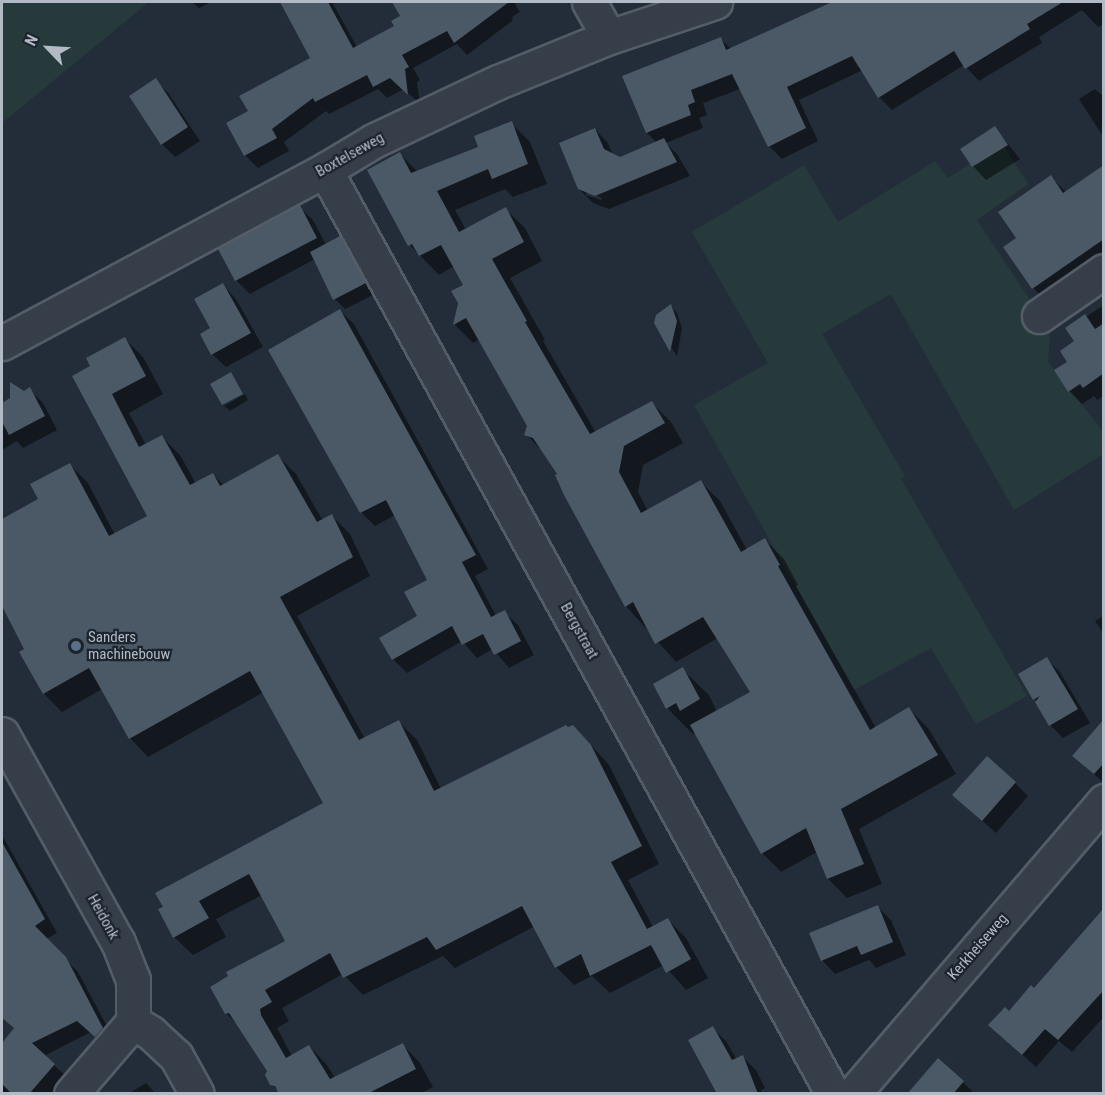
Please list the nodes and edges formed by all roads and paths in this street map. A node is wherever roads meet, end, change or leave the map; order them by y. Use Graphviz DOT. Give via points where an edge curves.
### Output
graph roads {
  1 [pos="589,2"];
  2 [pos="715,2"];
  3 [pos="609,37"];
  4 [pos="325,170"];
  5 [pos="1104,272"];
  6 [pos="1039,316"];
  7 [pos="2,343"];
  8 [pos="2,734"];
  9 [pos="1104,801"];
  10 [pos="133,1022"];
  11 [pos="71,1094"];
  12 [pos="196,1094"];
  13 [pos="833,1094"];
  14 [pos="854,1094"];
  1 -- 3 [label="street"];
  2 -- 3 [label="street, Boxtelseweg"];
  3 -- 4 [label="street, Boxtelseweg" via="487,87 373,141"];
  4 -- 7 [label="street, Boxtelseweg"];
  4 -- 13 [label="street, Bergstraat"];
  5 -- 6 [label="street"];
  8 -- 10 [label="street, Heidonk" via="118,942 134,980"];
  9 -- 14 [label="street, Kerkheiseweg"];
  10 -- 11 [label="street"];
  10 -- 12 [label="street" via="176,1056"];
}
